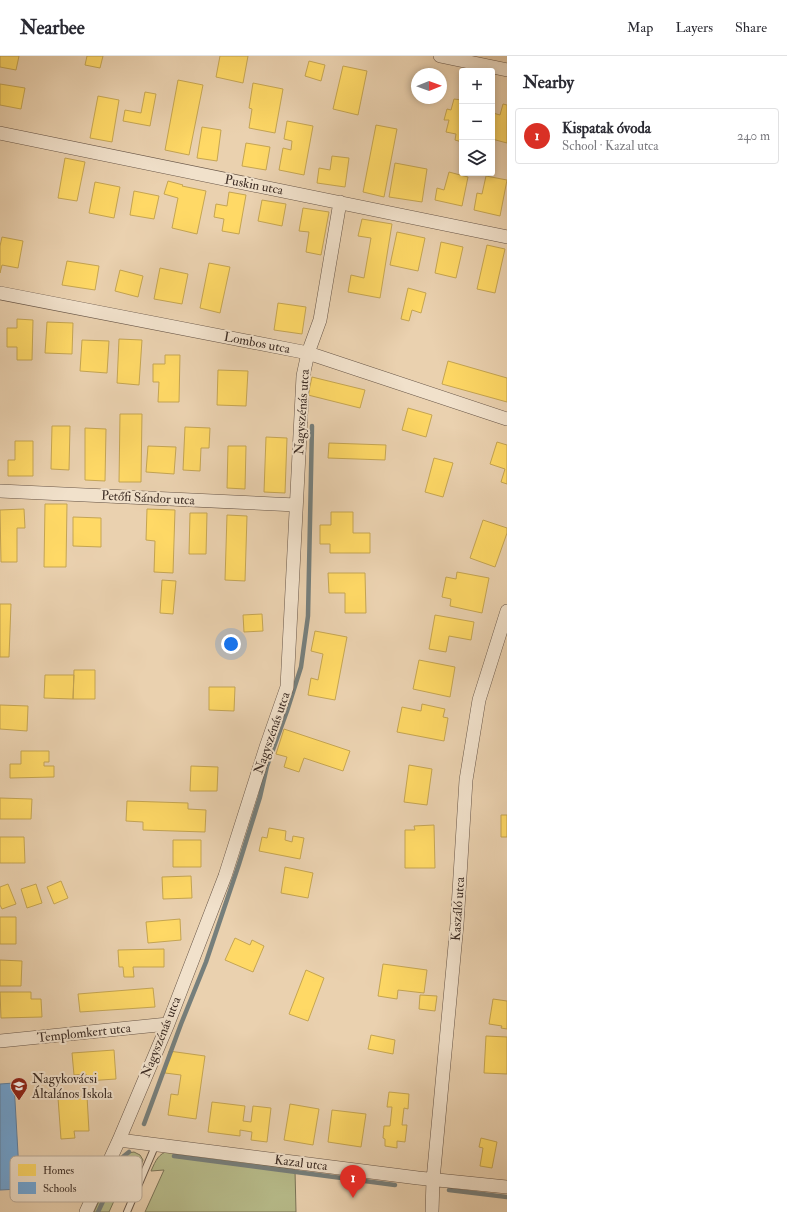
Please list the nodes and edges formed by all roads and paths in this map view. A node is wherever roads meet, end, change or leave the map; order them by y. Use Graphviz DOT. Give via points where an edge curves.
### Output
graph roads {
  1 [pos="440,56"];
  2 [pos="507,70"];
  3 [pos="0,134"];
  4 [pos="340,202"];
  5 [pos="507,237"];
  6 [pos="0,292"];
  7 [pos="308,353"];
  8 [pos="507,419"];
  9 [pos="0,491"];
  10 [pos="296,505"];
  11 [pos="507,611"];
  12 [pos="168,1024"];
  13 [pos="0,1041"];
  14 [pos="119,1140"];
  15 [pos="156,1144"];
  16 [pos="112,1156"];
  17 [pos="142,1176"];
  18 [pos="433,1180"];
  19 [pos="507,1188"];
  20 [pos="91,1202"];
  21 [pos="130,1202"];
  22 [pos="86,1212"];
  23 [pos="126,1212"];
  24 [pos="432,1212"];
  1 -- 2 [label="street"];
  3 -- 4 [label="street, Puskin utca"];
  4 -- 5 [label="street, Puskin utca"];
  4 -- 7 [label="street, Nagyszénás utca" via="320,320"];
  6 -- 7 [label="street, Lombos utca"];
  7 -- 8 [label="street, Lombos utca"];
  7 -- 10 [label="street, Nagyszénás utca" via="303,376"];
  9 -- 10 [label="street, Petőfi Sándor utca"];
  10 -- 12 [label="street, Nagyszénás utca" via="287,687 225,876"];
  11 -- 18 [label="street, Kaszáló utca" via="479,700 466,780 457,924"];
  12 -- 13 [label="street, Templomkert utca"];
  12 -- 14 [label="street, Nagyszénás utca"];
  14 -- 15 [label="street, Kazal utca"];
  14 -- 16 [label="street, Nagyszénás utca"];
  15 -- 17 [label="lane"];
  15 -- 18 [label="street, Kazal utca"];
  18 -- 19 [label="street, Kazal utca"];
  18 -- 24 [label="street, Kaszáló utca"];
  20 -- 22 [label="street, Nagyszénás utca"];
  21 -- 23 [label="lane"];
}
